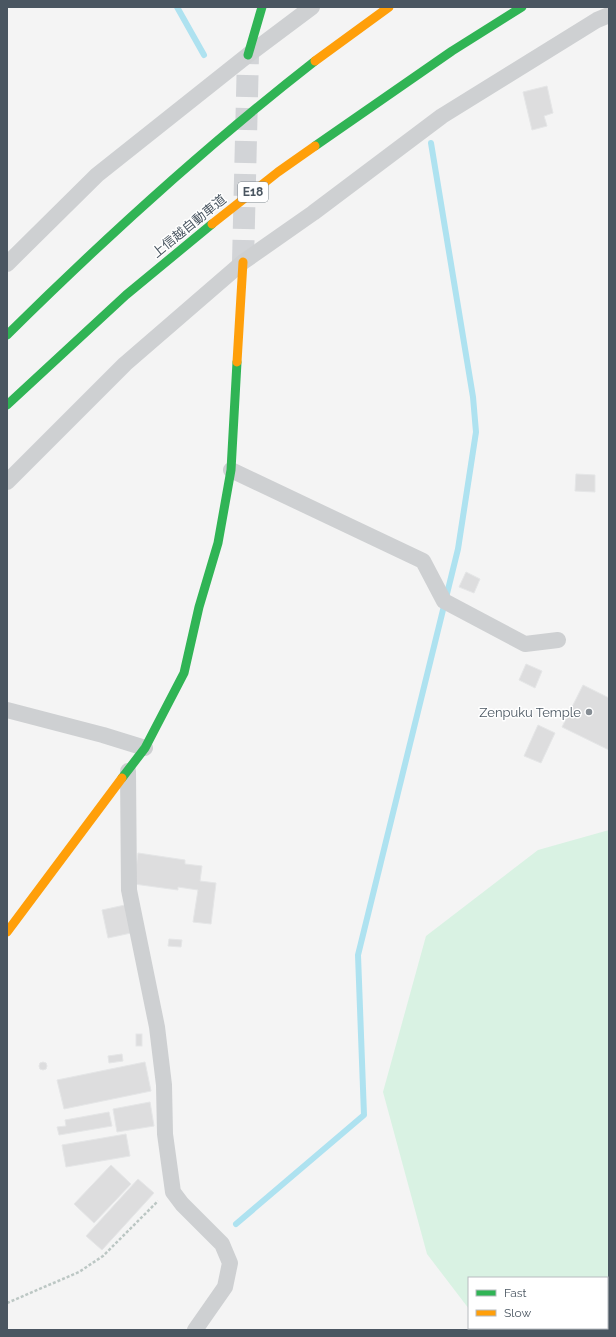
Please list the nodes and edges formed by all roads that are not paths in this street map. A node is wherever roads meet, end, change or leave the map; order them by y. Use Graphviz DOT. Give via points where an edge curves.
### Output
graph roads {
  1 [pos="262,7"];
  2 [pos="312,7"];
  3 [pos="389,7"];
  4 [pos="522,7"];
  5 [pos="609,15"];
  6 [pos="248,55"];
  7 [pos="243,262"];
  8 [pos="7,264"];
  9 [pos="7,335"];
  10 [pos="7,405"];
  11 [pos="230,470"];
  12 [pos="7,482"];
  13 [pos="558,640"];
  14 [pos="7,710"];
  15 [pos="145,748"];
  16 [pos="128,771"];
  17 [pos="7,932"];
  18 [pos="195,1330"];
  1 -- 6 [label="main road"];
  2 -- 6 [label="street"];
  3 -- 9 [label="main road" via="211,145 61,281"];
  4 -- 10 [label="main road, 上信越自動車道 / E18" via="452,51 278,172 126,295"];
  5 -- 7 [label="street" via="442,116 313,214"];
  6 -- 8 [label="street" via="97,175"];
  7 -- 11 [label="main road"];
  7 -- 12 [label="street" via="125,364"];
  11 -- 13 [label="street" via="423,560 444,601 525,644"];
  11 -- 15 [label="main road" via="218,543 199,607 184,673"];
  14 -- 15 [label="street"];
  15 -- 16 [label="main road"];
  16 -- 17 [label="main road"];
  16 -- 18 [label="street" via="129,890 156,1027 164,1085 165,1134 173,1192 222,1244 230,1263 225,1287"];
}
